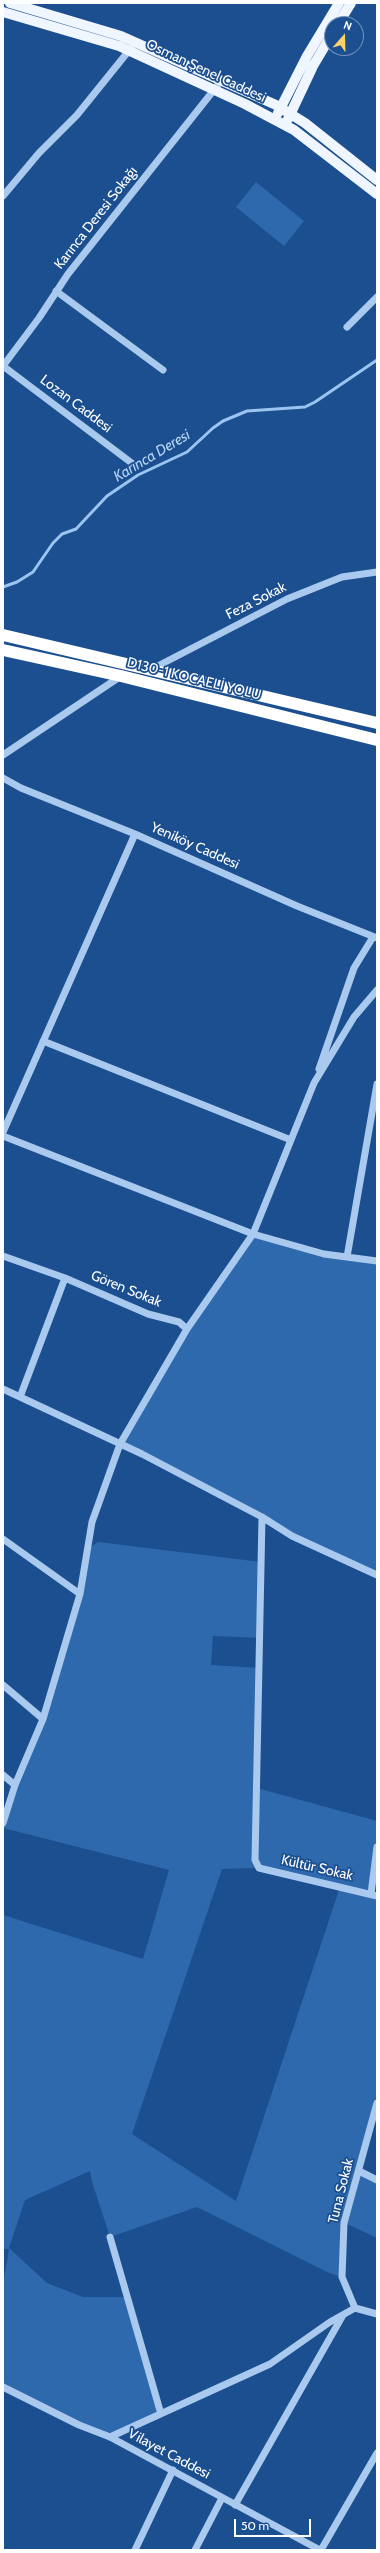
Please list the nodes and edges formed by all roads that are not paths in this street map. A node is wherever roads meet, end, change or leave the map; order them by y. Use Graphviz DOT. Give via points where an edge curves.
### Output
graph roads {
  1 [pos="10,3"];
  2 [pos="339,3"];
  3 [pos="351,3"];
  4 [pos="3,12"];
  5 [pos="343,16"];
  6 [pos="134,41"];
  7 [pos="324,47"];
  8 [pos="130,51"];
  9 [pos="218,86"];
  10 [pos="281,108"];
  11 [pos="291,113"];
  12 [pos="276,120"];
  13 [pos="285,124"];
  14 [pos="377,180"];
  15 [pos="377,194"];
  16 [pos="3,196"];
  17 [pos="56,291"];
  18 [pos="377,297"];
  19 [pos="347,327"];
  20 [pos="3,366"];
  21 [pos="163,370"];
  22 [pos="133,464"];
  23 [pos="377,572"];
  24 [pos="3,635"];
  25 [pos="3,650"];
  26 [pos="152,669"];
  27 [pos="121,676"];
  28 [pos="377,723"];
  29 [pos="377,740"];
  30 [pos="3,755"];
  31 [pos="3,778"];
  32 [pos="135,834"];
  33 [pos="375,938"];
  34 [pos="377,990"];
  35 [pos="43,1041"];
  36 [pos="314,1083"];
  37 [pos="377,1084"];
  38 [pos="3,1132"];
  39 [pos="3,1136"];
  40 [pos="292,1140"];
  41 [pos="253,1234"];
  42 [pos="3,1256"];
  43 [pos="348,1257"];
  44 [pos="377,1261"];
  45 [pos="65,1278"];
  46 [pos="187,1329"];
  47 [pos="3,1389"];
  48 [pos="20,1397"];
  49 [pos="120,1444"];
  50 [pos="262,1517"];
  51 [pos="3,1539"];
  52 [pos="377,1575"];
  53 [pos="80,1594"];
  54 [pos="3,1685"];
  55 [pos="43,1719"];
  56 [pos="3,1775"];
  57 [pos="16,1785"];
  58 [pos="3,1823"];
  59 [pos="377,1847"];
  60 [pos="374,1895"];
  61 [pos="377,2103"];
  62 [pos="358,2171"];
  63 [pos="377,2180"];
  64 [pos="110,2237"];
  65 [pos="355,2308"];
  66 [pos="344,2313"];
  67 [pos="377,2314"];
  68 [pos="3,2387"];
  69 [pos="161,2414"];
  70 [pos="110,2437"];
  71 [pos="377,2453"];
  72 [pos="173,2470"];
  73 [pos="222,2498"];
  74 [pos="235,2505"];
  75 [pos="135,2550"];
  76 [pos="195,2550"];
  77 [pos="321,2550"];
  1 -- 6 [label="main road, Osman Şenel Caddesi"];
  2 -- 10 [label="main road" via="307,56"];
  3 -- 5 [label="main road"];
  4 -- 8 [label="main road, Osman Şenel Caddesi"];
  6 -- 8 [label="street"];
  6 -- 9 [label="main road, Osman Şenel Caddesi"];
  7 -- 11 [label="main road"];
  8 -- 9 [label="main road, Osman Şenel Caddesi"];
  8 -- 16 [label="street" via="77,115 39,153"];
  9 -- 10 [label="main road, Osman Şenel Caddesi"];
  9 -- 12 [label="main road, Osman Şenel Caddesi"];
  9 -- 17 [label="street, Karınca Deresi Sokağı"];
  10 -- 11 [label="main road, Osman Şenel Caddesi"];
  10 -- 12 [label="main road"];
  11 -- 13 [label="main road"];
  11 -- 14 [label="main road, Osman Şenel Caddesi"];
  12 -- 13 [label="main road, Osman Şenel Caddesi"];
  13 -- 15 [label="main road, Osman Şenel Caddesi"];
  17 -- 20 [label="street, Karınca Deresi Sokağı"];
  17 -- 21 [label="street"];
  18 -- 19 [label="street"];
  20 -- 22 [label="street, Lozan Caddesi"];
  23 -- 26 [label="street, Feza Sokak" via="342,577 287,599"];
  24 -- 26 [label="highway"];
  25 -- 27 [label="highway, D130-1 KOCAELİ YOLU"];
  26 -- 28 [label="highway"];
  27 -- 29 [label="highway, D130-1 KOCAELİ YOLU"];
  27 -- 30 [label="street"];
  31 -- 32 [label="street, Yeniköy Caddesi" via="21,788"];
  32 -- 33 [label="street, Yeniköy Caddesi"];
  32 -- 35 [label="street"];
  33 -- 36 [label="street" via="354,968"];
  34 -- 36 [label="street" via="354,1017"];
  35 -- 38 [label="street"];
  35 -- 40 [label="street"];
  36 -- 40 [label="street"];
  37 -- 43 [label="street"];
  39 -- 41 [label="street"];
  40 -- 41 [label="street"];
  41 -- 43 [label="street" via="324,1254"];
  41 -- 46 [label="street"];
  42 -- 45 [label="street, Gören Sokak"];
  43 -- 44 [label="street"];
  45 -- 46 [label="street, Gören Sokak" via="148,1314 179,1322"];
  45 -- 48 [label="street"];
  46 -- 49 [label="street"];
  47 -- 48 [label="street"];
  48 -- 49 [label="street"];
  49 -- 50 [label="street"];
  49 -- 53 [label="street" via="92,1522"];
  50 -- 52 [label="street" via="292,1536"];
  50 -- 60 [label="street, Kültür Sokak" via="255,1860 259,1868"];
  51 -- 53 [label="street"];
  53 -- 55 [label="street"];
  54 -- 55 [label="street"];
  55 -- 57 [label="street"];
  56 -- 57 [label="street"];
  57 -- 58 [label="street"];
  59 -- 60 [label="street"];
  61 -- 62 [label="street, Tuna Sokak"];
  62 -- 63 [label="street"];
  62 -- 65 [label="street, Tuna Sokak" via="344,2223 342,2277"];
  64 -- 69 [label="street"];
  65 -- 66 [label="street"];
  65 -- 67 [label="street"];
  66 -- 69 [label="street" via="270,2364"];
  66 -- 74 [label="street"];
  68 -- 70 [label="street, Vilayet Caddesi" via="79,2425"];
  69 -- 70 [label="street"];
  70 -- 72 [label="street, Vilayet Caddesi"];
  71 -- 77 [label="street"];
  72 -- 73 [label="street, Vilayet Caddesi"];
  72 -- 75 [label="street"];
  73 -- 74 [label="street, Vilayet Caddesi"];
  73 -- 76 [label="street"];
  74 -- 77 [label="street, Vilayet Caddesi"];
}
